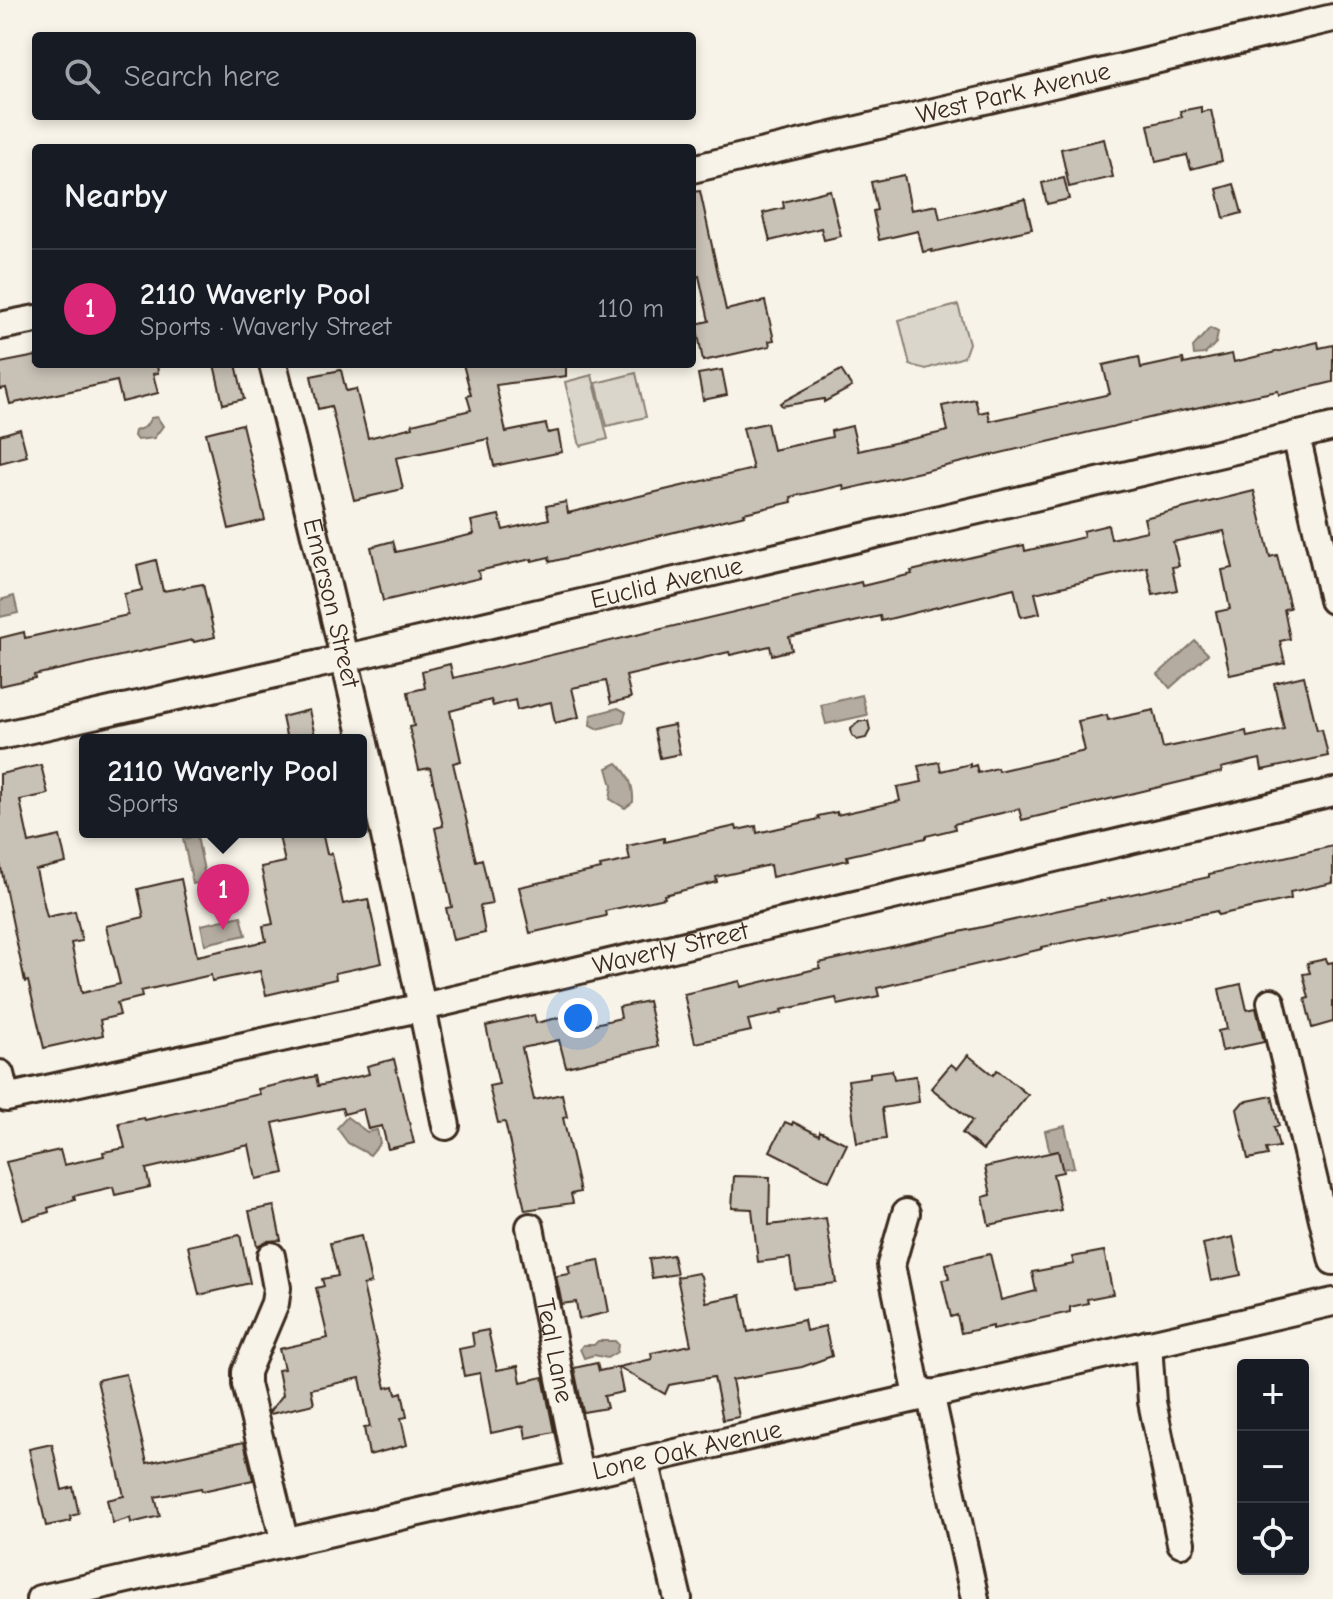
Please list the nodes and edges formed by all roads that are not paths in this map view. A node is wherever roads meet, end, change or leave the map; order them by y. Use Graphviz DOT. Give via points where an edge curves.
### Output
graph roads {
  1 [pos="1333,18"];
  2 [pos="696,168"];
  3 [pos="32,320"];
  4 [pos="0,326"];
  5 [pos="274,368"];
  6 [pos="1333,427"];
  7 [pos="1296,435"];
  8 [pos="1333,600"];
  9 [pos="346,658"];
  10 [pos="363,734"];
  11 [pos="0,736"];
  12 [pos="367,753"];
  13 [pos="1333,792"];
  14 [pos="1271,1002"];
  15 [pos="423,1007"];
  16 [pos="3,1086"];
  17 [pos="446,1126"];
  18 [pos="906,1213"];
  19 [pos="530,1227"];
  20 [pos="271,1256"];
  21 [pos="1333,1261"];
  22 [pos="1333,1302"];
  23 [pos="1148,1344"];
  24 [pos="924,1394"];
  25 [pos="645,1460"];
  26 [pos="579,1475"];
  27 [pos="285,1543"];
  28 [pos="1181,1543"];
  29 [pos="40,1599"];
  30 [pos="678,1599"];
  31 [pos="975,1599"];
  1 -- 2 [label="street, West Park Avenue"];
  3 -- 4 [label="street"];
  5 -- 9 [label="street, Emerson Street"];
  6 -- 7 [label="street, Euclid Avenue"];
  7 -- 8 [label="street"];
  7 -- 9 [label="street, Euclid Avenue"];
  9 -- 10 [label="street, Emerson Street"];
  9 -- 11 [label="street, Euclid Avenue"];
  12 -- 15 [label="street, Emerson Street"];
  13 -- 15 [label="street, Waverly Street"];
  14 -- 21 [label="street"];
  15 -- 16 [label="street, Waverly Street"];
  15 -- 17 [label="street, Emerson Street"];
  18 -- 24 [label="street" via="891,1265"];
  19 -- 26 [label="street, Teal Lane"];
  20 -- 27 [label="street" via="275,1303 246,1372 246,1384"];
  22 -- 23 [label="street, Lone Oak Avenue"];
  23 -- 24 [label="street, Lone Oak Avenue"];
  23 -- 28 [label="street" via="1152,1402"];
  24 -- 25 [label="street, Lone Oak Avenue"];
  24 -- 31 [label="street"];
  25 -- 26 [label="street, Lone Oak Avenue"];
  25 -- 30 [label="street"];
  26 -- 27 [label="street, Lone Oak Avenue"];
  27 -- 29 [label="street, Lone Oak Avenue"];
}
